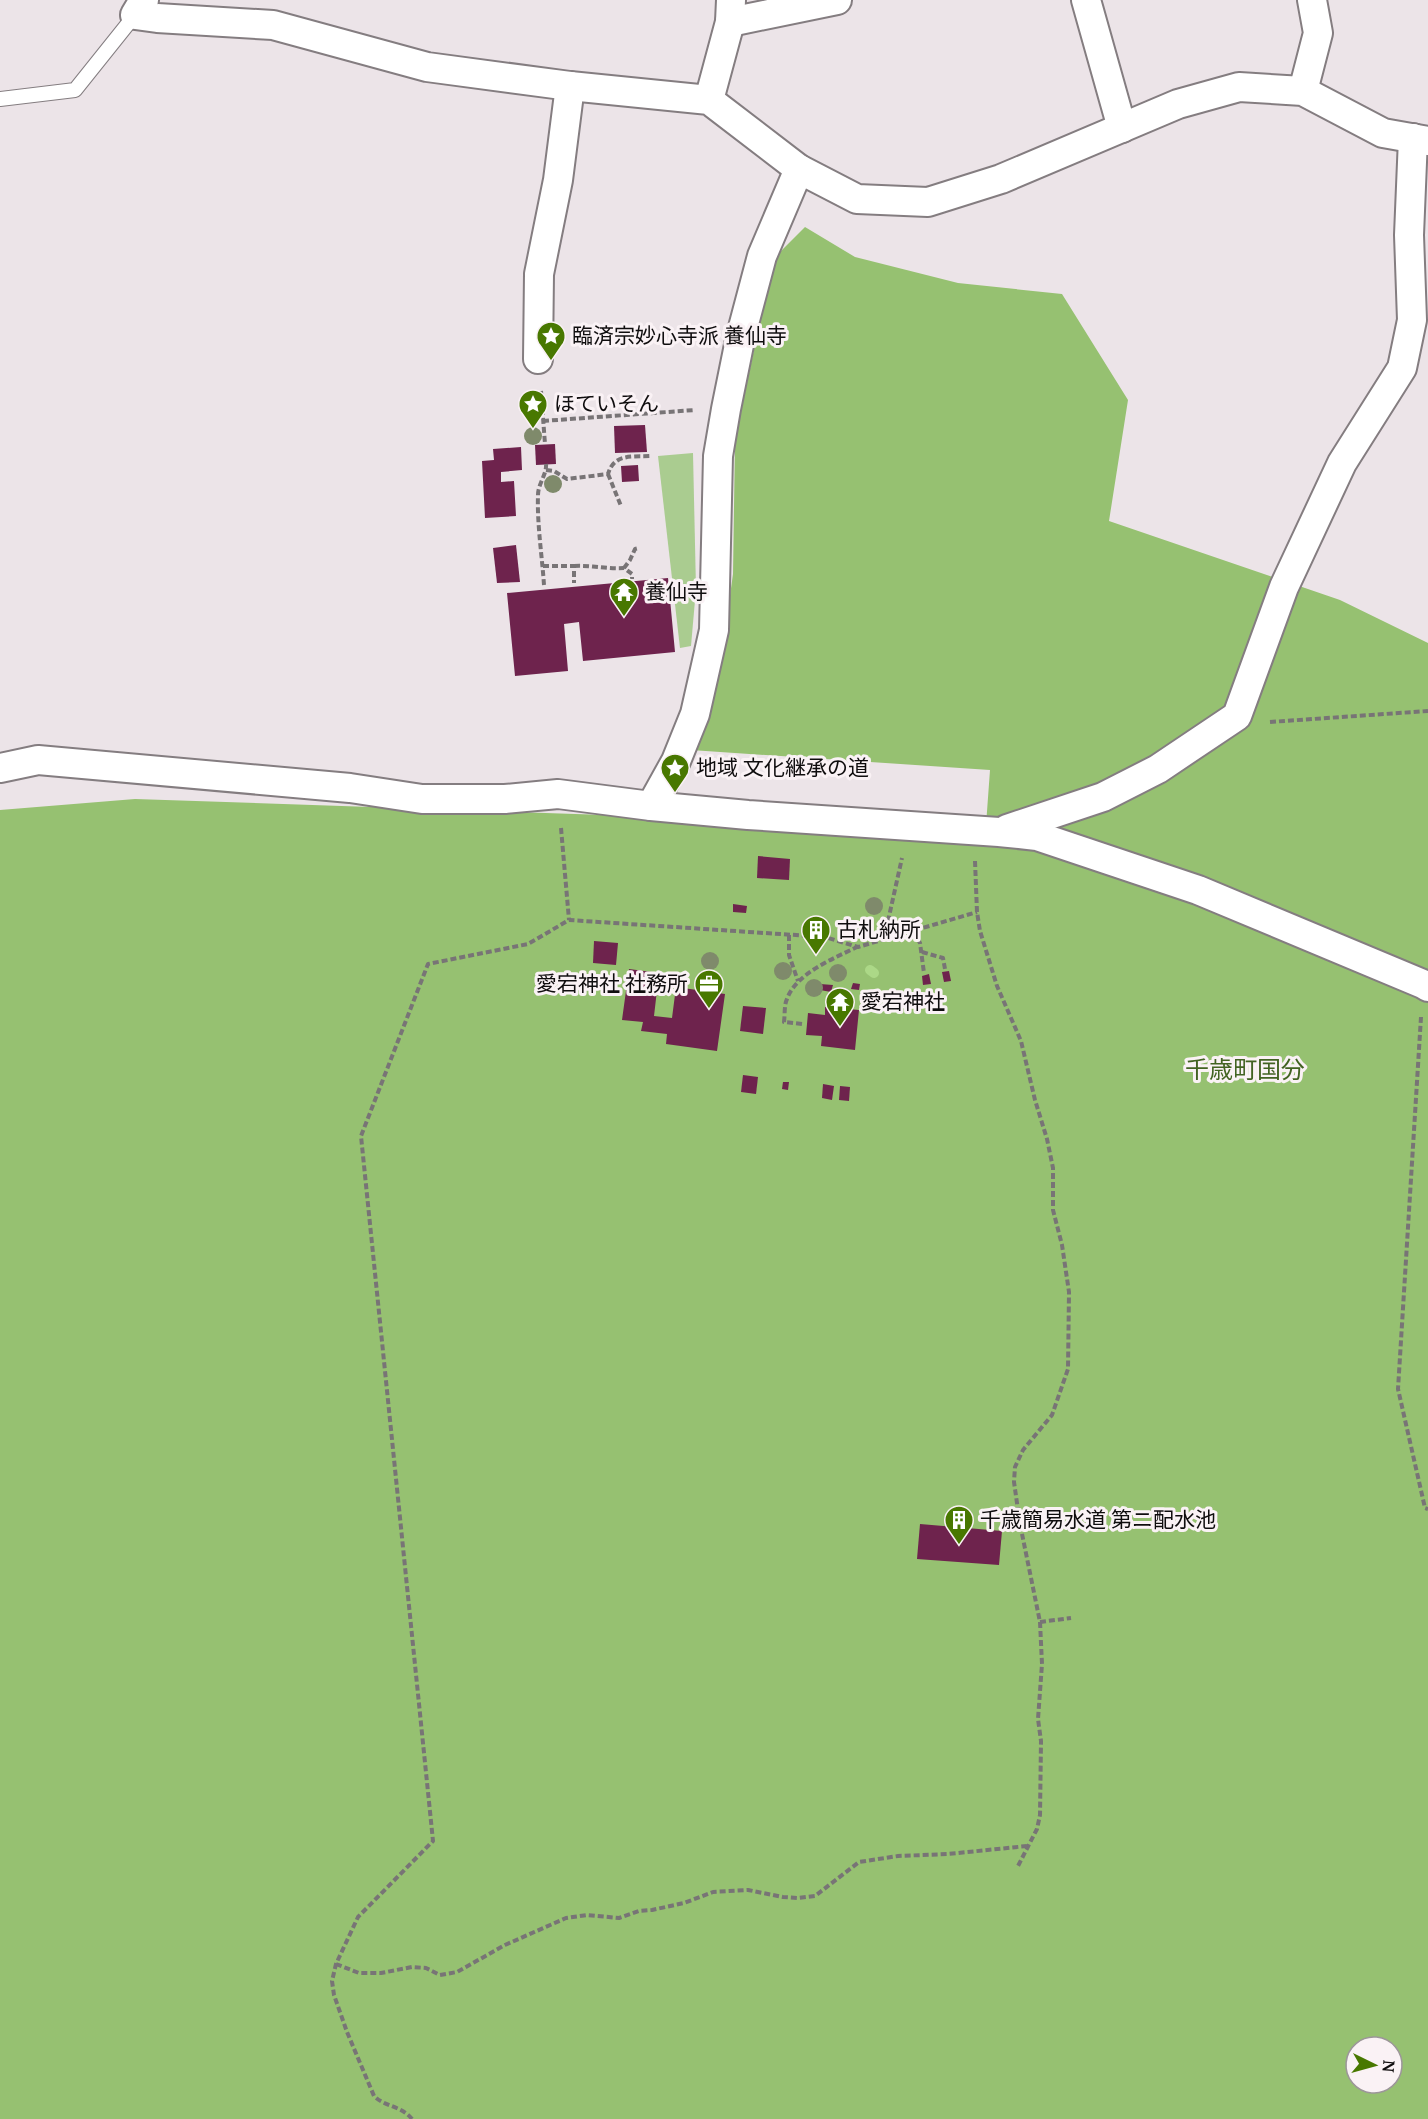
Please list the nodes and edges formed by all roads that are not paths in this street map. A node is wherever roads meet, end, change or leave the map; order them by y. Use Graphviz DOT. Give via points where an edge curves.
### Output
graph roads {
  1 [pos="837,0"];
  2 [pos="1086,0"];
  3 [pos="1312,0"];
  4 [pos="139,7"];
  5 [pos="731,11"];
  6 [pos="570,86"];
  7 [pos="1303,91"];
  8 [pos="0,99"];
  9 [pos="709,100"];
  10 [pos="1122,128"];
  11 [pos="1421,140"];
  12 [pos="799,169"];
  13 [pos="538,359"];
  14 [pos="0,768"];
  15 [pos="651,806"];
  16 [pos="988,831"];
  17 [pos="1426,985"];
  1 -- 5 [label="street"];
  2 -- 10 [label="street"];
  3 -- 7 [label="street" via="1318,33"];
  4 -- 6 [label="street" via="157,18 273,25 427,67"];
  4 -- 8 [label="lane" via="75,90"];
  5 -- 9 [label="street"];
  6 -- 9 [label="street"];
  6 -- 13 [label="street" via="558,180 539,274"];
  7 -- 10 [label="street" via="1239,87 1178,104"];
  7 -- 11 [label="street" via="1383,133"];
  9 -- 12 [label="street"];
  10 -- 12 [label="street" via="1001,179 928,202 857,199"];
  11 -- 16 [label="street" via="1409,235 1412,320 1402,368 1342,463 1284,587 1237,716 1158,769 1103,797"];
  12 -- 15 [label="street" via="762,256 726,409 718,456 714,630 695,714 676,762"];
  14 -- 15 [label="street" via="38,760 350,788 422,799 505,799 558,794"];
  15 -- 16 [label="street"];
  16 -- 17 [label="street" via="1037,836 1198,890"];
}
